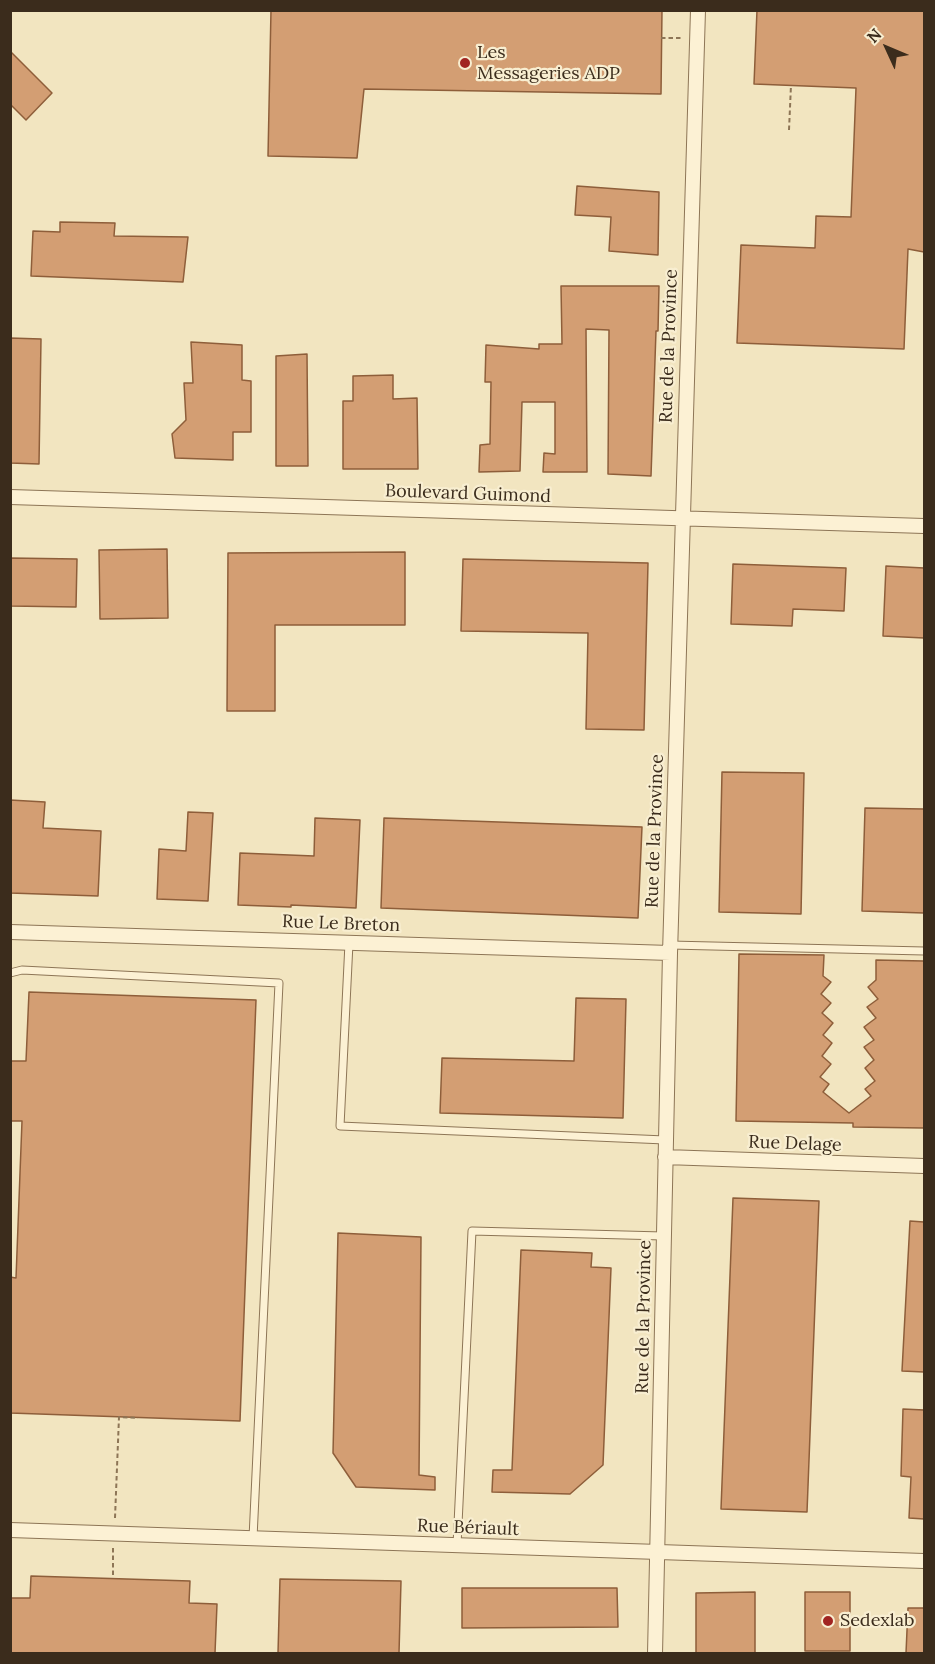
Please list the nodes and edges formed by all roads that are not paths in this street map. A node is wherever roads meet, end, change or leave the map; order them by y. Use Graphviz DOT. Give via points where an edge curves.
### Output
graph roads {
  1 [pos="698,10"];
  2 [pos="10,497"];
  3 [pos="682,519"];
  4 [pos="924,526"];
  5 [pos="10,932"];
  6 [pos="349,943"];
  7 [pos="670,949"];
  8 [pos="924,951"];
  9 [pos="10,973"];
  10 [pos="665,1140"];
  11 [pos="665,1157"];
  12 [pos="924,1166"];
  13 [pos="663,1236"];
  14 [pos="10,1530"];
  15 [pos="252,1538"];
  16 [pos="458,1545"];
  17 [pos="658,1552"];
  18 [pos="924,1561"];
  19 [pos="655,1653"];
  1 -- 3 [label="street, Rue de la Province"];
  2 -- 3 [label="street, Boulevard Guimond"];
  3 -- 4 [label="street, Boulevard Guimond"];
  3 -- 7 [label="street, Rue de la Province"];
  5 -- 6 [label="street, Rue Le Breton"];
  6 -- 7 [label="street, Rue Le Breton"];
  6 -- 10 [label="lane" via="340,1126"];
  7 -- 8 [label="lane"];
  7 -- 10 [label="street, Rue de la Province"];
  9 -- 15 [label="lane" via="22,970 279,983"];
  10 -- 11 [label="street, Rue de la Province"];
  11 -- 12 [label="street, Rue Delage"];
  11 -- 13 [label="street, Rue de la Province"];
  13 -- 16 [label="lane" via="472,1232"];
  13 -- 17 [label="street, Rue de la Province"];
  14 -- 15 [label="street, Rue Bériault"];
  15 -- 16 [label="street, Rue Bériault"];
  16 -- 17 [label="street, Rue Bériault"];
  17 -- 18 [label="street, Rue Bériault"];
  17 -- 19 [label="street, Rue de la Province"];
}
